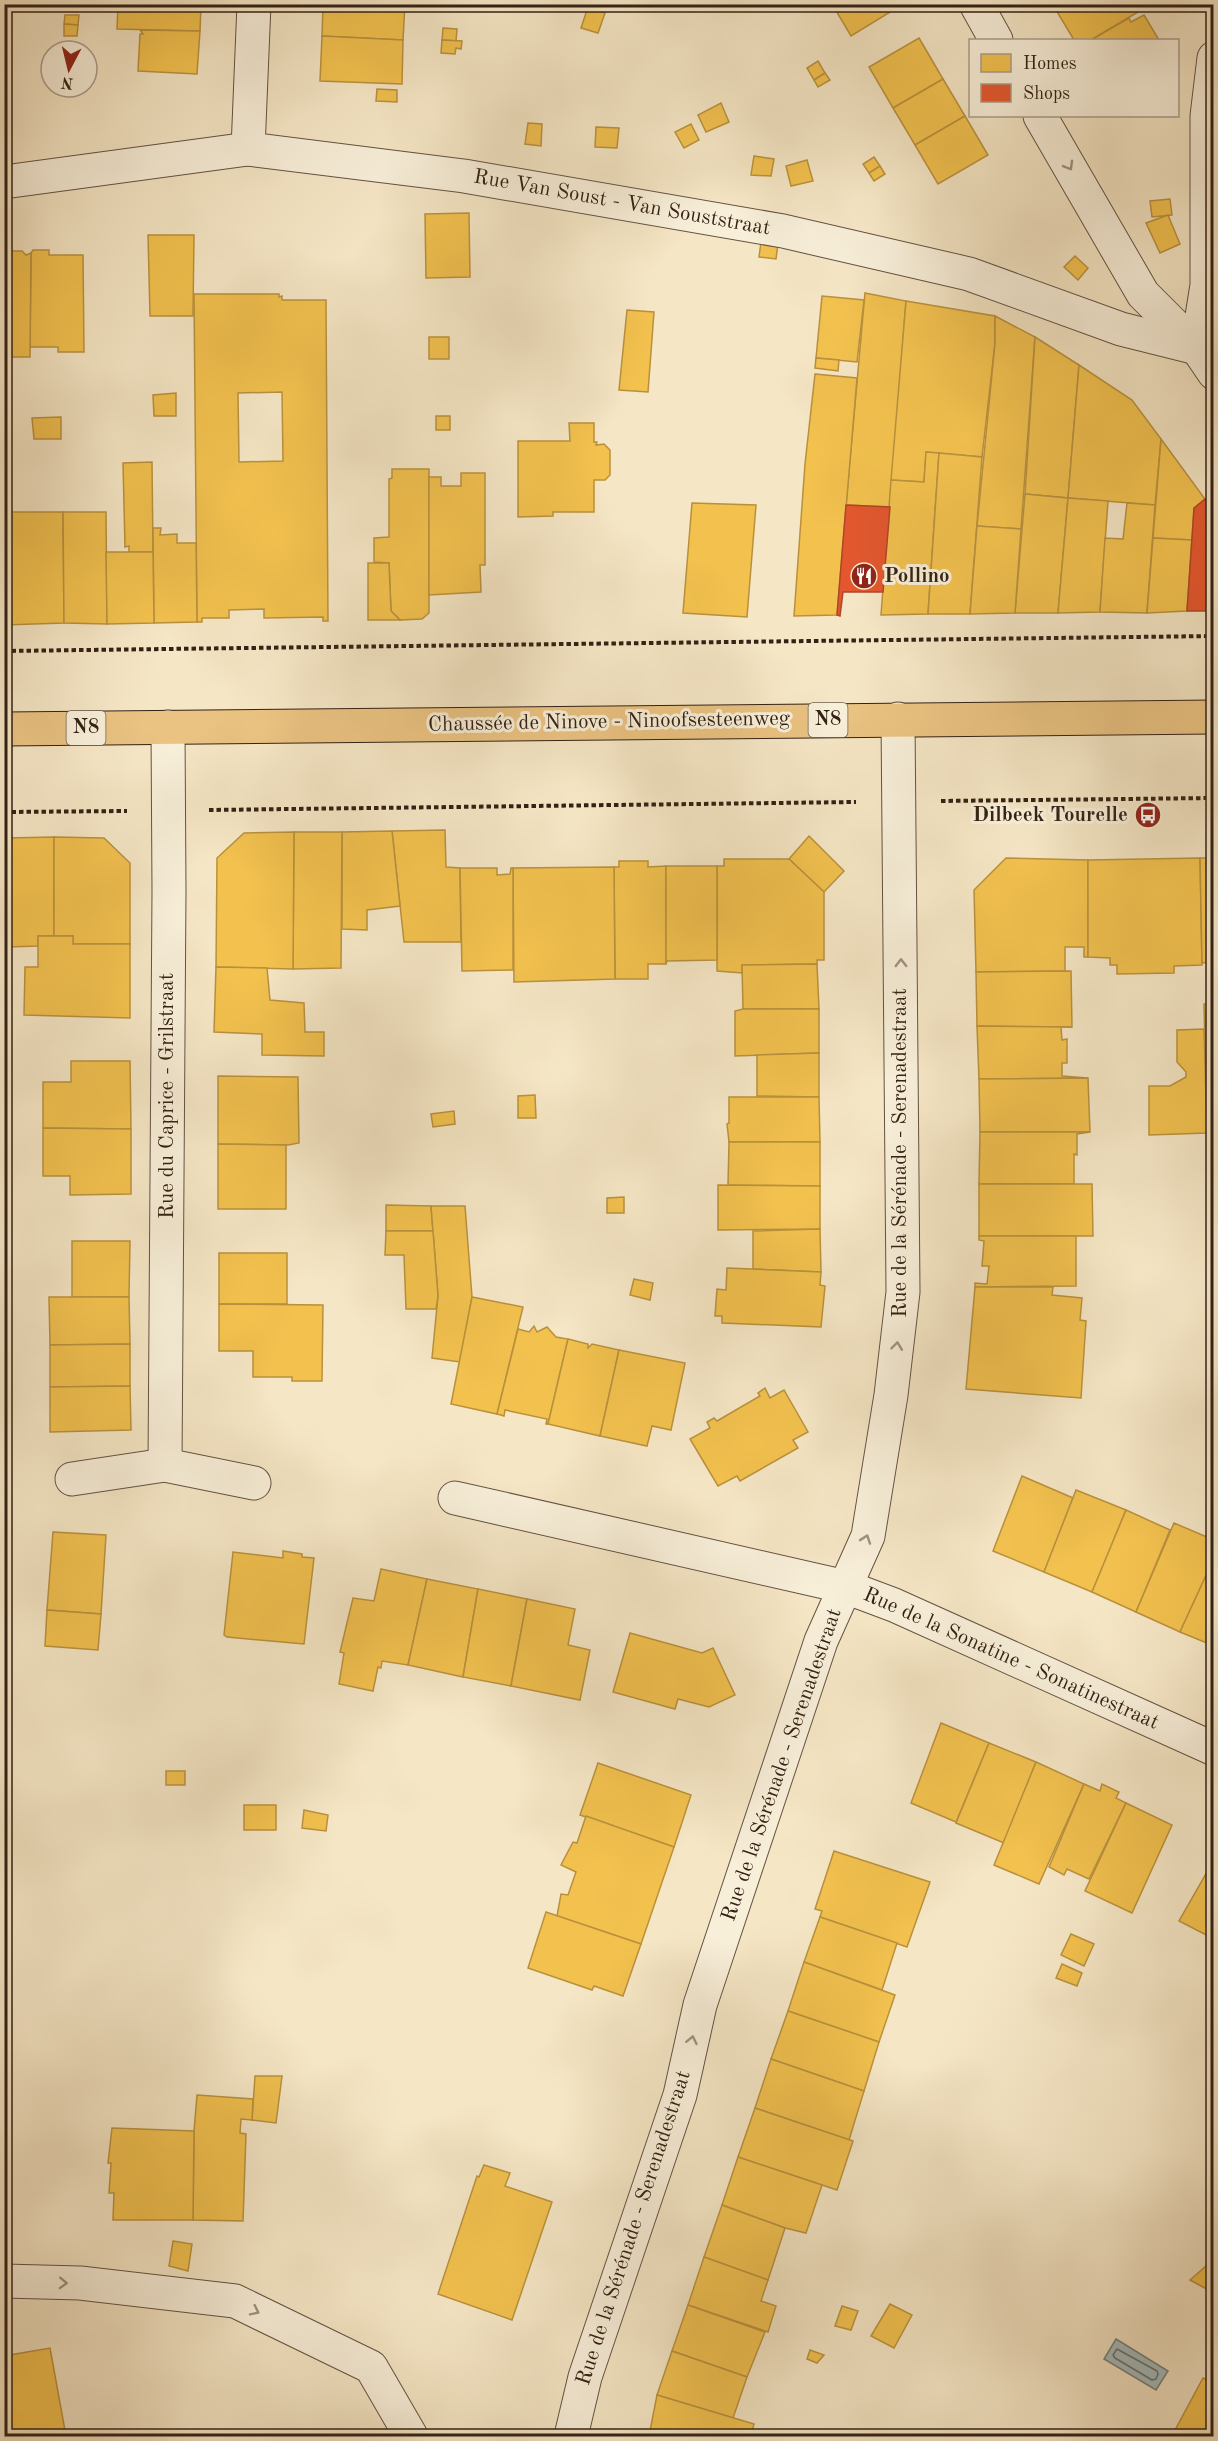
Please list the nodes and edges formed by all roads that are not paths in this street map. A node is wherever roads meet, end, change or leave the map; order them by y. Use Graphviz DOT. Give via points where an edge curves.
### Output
graph roads {
  1 [pos="254,4"];
  2 [pos="976,4"];
  3 [pos="995,39"];
  4 [pos="1214,58"];
  5 [pos="1041,117"];
  6 [pos="248,149"];
  7 [pos="4,182"];
  8 [pos="1205,360"];
  9 [pos="1214,717"];
  10 [pos="898,719"];
  11 [pos="168,727"];
  12 [pos="4,729"];
  13 [pos="165,1464"];
  14 [pos="72,1479"];
  15 [pos="254,1483"];
  16 [pos="455,1498"];
  17 [pos="846,1587"];
  18 [pos="1214,1749"];
  19 [pos="4,2281"];
  20 [pos="411,2436"];
  21 [pos="571,2436"];
  1 -- 6 [label="street"];
  2 -- 3 [label="street"];
  4 -- 8 [label="street" via="1207,116"];
  5 -- 8 [label="street, one-way" via="1143,294"];
  6 -- 7 [label="street, Rue Van Soust - Van Souststraat"];
  6 -- 8 [label="street, Rue Van Soust - Van Souststraat" via="464,176 783,231 969,274"];
  9 -- 10 [label="main road, Chaussée de Ninove - Ninoofsesteenweg / N8"];
  10 -- 11 [label="main road, Chaussée de Ninove - Ninoofsesteenweg / N8"];
  17 -- 10 [label="street, Rue de la Sérénade - Serenadestraat, one-way" via="868,1536 903,1292"];
  11 -- 12 [label="main road, Chaussée de Ninove - Ninoofsesteenweg / N8"];
  11 -- 13 [label="street, Rue du Caprice - Grilstraat"];
  13 -- 14 [label="street"];
  13 -- 15 [label="street"];
  16 -- 17 [label="street, Rue de la Sonatine - Sonatinestraat"];
  17 -- 18 [label="street, Rue de la Sonatine - Sonatinestraat"];
  21 -- 17 [label="street, Rue de la Sérénade - Serenadestraat, one-way" via="585,2377 680,2095 700,2005 821,1641"];
  19 -- 20 [label="street, one-way" via="80,2283 235,2301 371,2367"];
}
